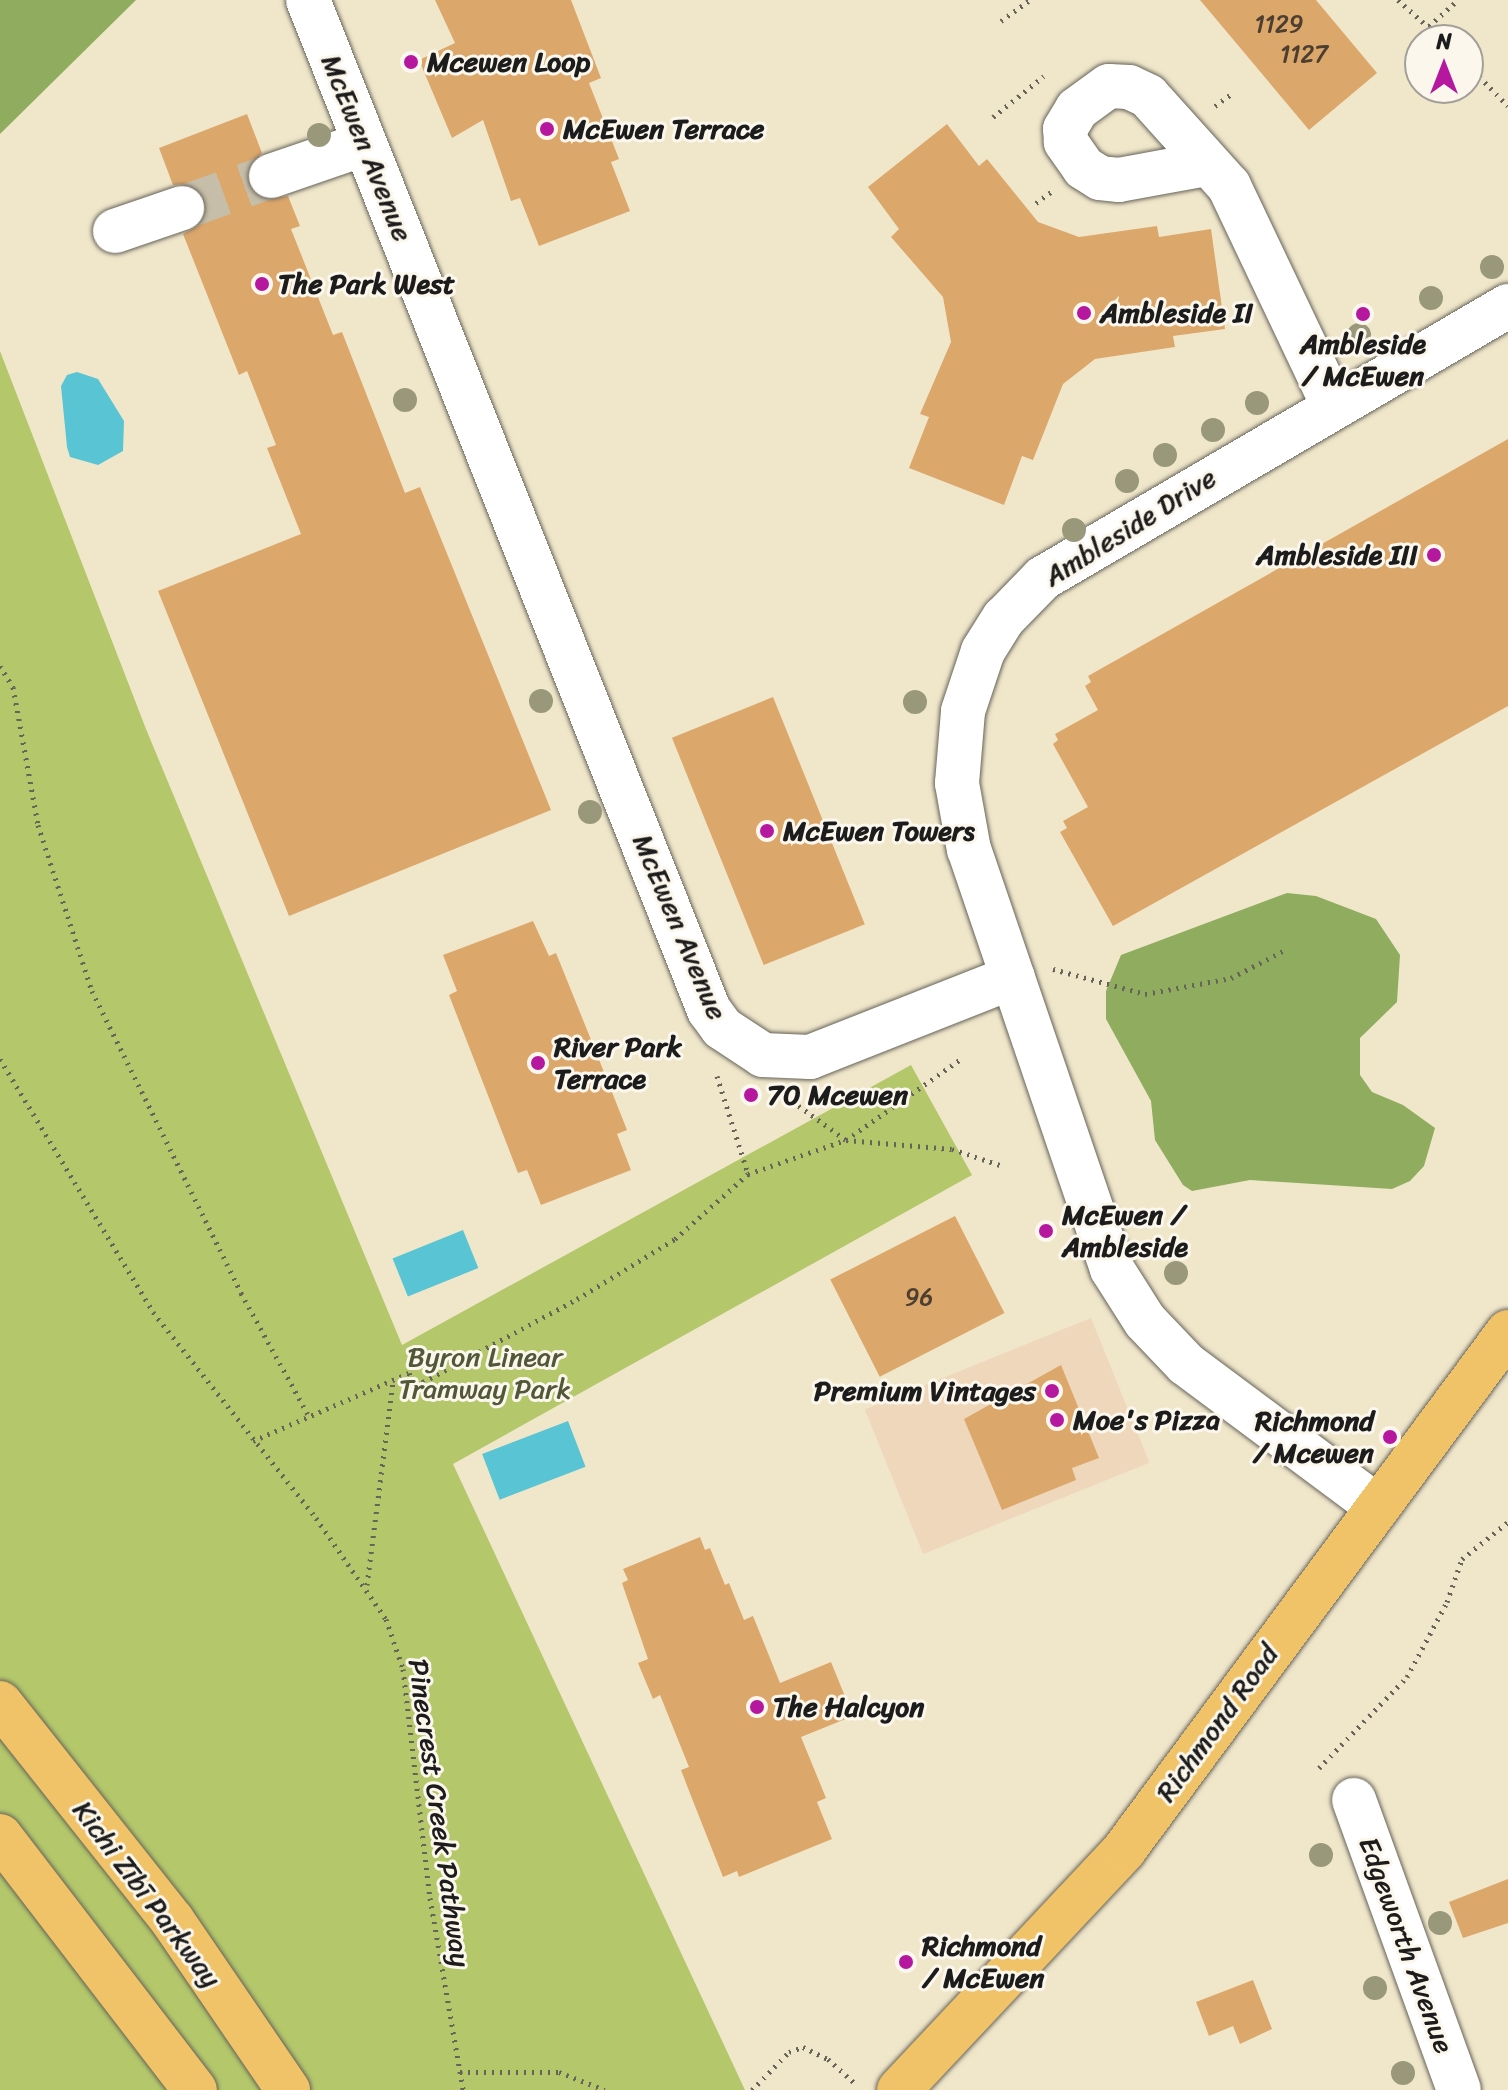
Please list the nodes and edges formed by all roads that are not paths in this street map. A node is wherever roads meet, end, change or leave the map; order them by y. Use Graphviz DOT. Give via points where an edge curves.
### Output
graph roads {
  1 [pos="308,0"];
  2 [pos="364,144"];
  3 [pos="1206,164"];
  4 [pos="271,176"];
  5 [pos="182,208"];
  6 [pos="115,231"];
  7 [pos="1508,306"];
  8 [pos="1333,405"];
  9 [pos="1013,977"];
  10 [pos="1508,1332"];
  11 [pos="1378,1507"];
  12 [pos="0,1703"];
  13 [pos="1354,1800"];
  14 [pos="0,1836"];
  15 [pos="195,2090"];
  16 [pos="288,2090"];
  17 [pos="899,2090"];
  18 [pos="1459,2090"];
  1 -- 2 [label="street, McEwen Avenue"];
  2 -- 4 [label="street"];
  2 -- 9 [label="street, McEwen Avenue" via="709,1010 729,1035 763,1055 810,1057"];
  3 -- 8 [label="street" via="1229,186"];
  5 -- 6 [label="street"];
  7 -- 8 [label="street, Ambleside Drive"];
  8 -- 9 [label="street, Ambleside Drive" via="1043,578 1004,618 983,651 963,711 957,783 969,850"];
  9 -- 11 [label="street" via="1094,1224 1127,1296 1163,1342 1208,1383"];
  10 -- 11 [label="main road, Richmond Road"];
  11 -- 17 [label="main road, Richmond Road" via="1124,1850"];
  12 -- 16 [label="main road, Kichi Zībī Parkway" via="172,1920"];
  13 -- 18 [label="street, Edgeworth Avenue"];
  14 -- 15 [label="main road"];
}
